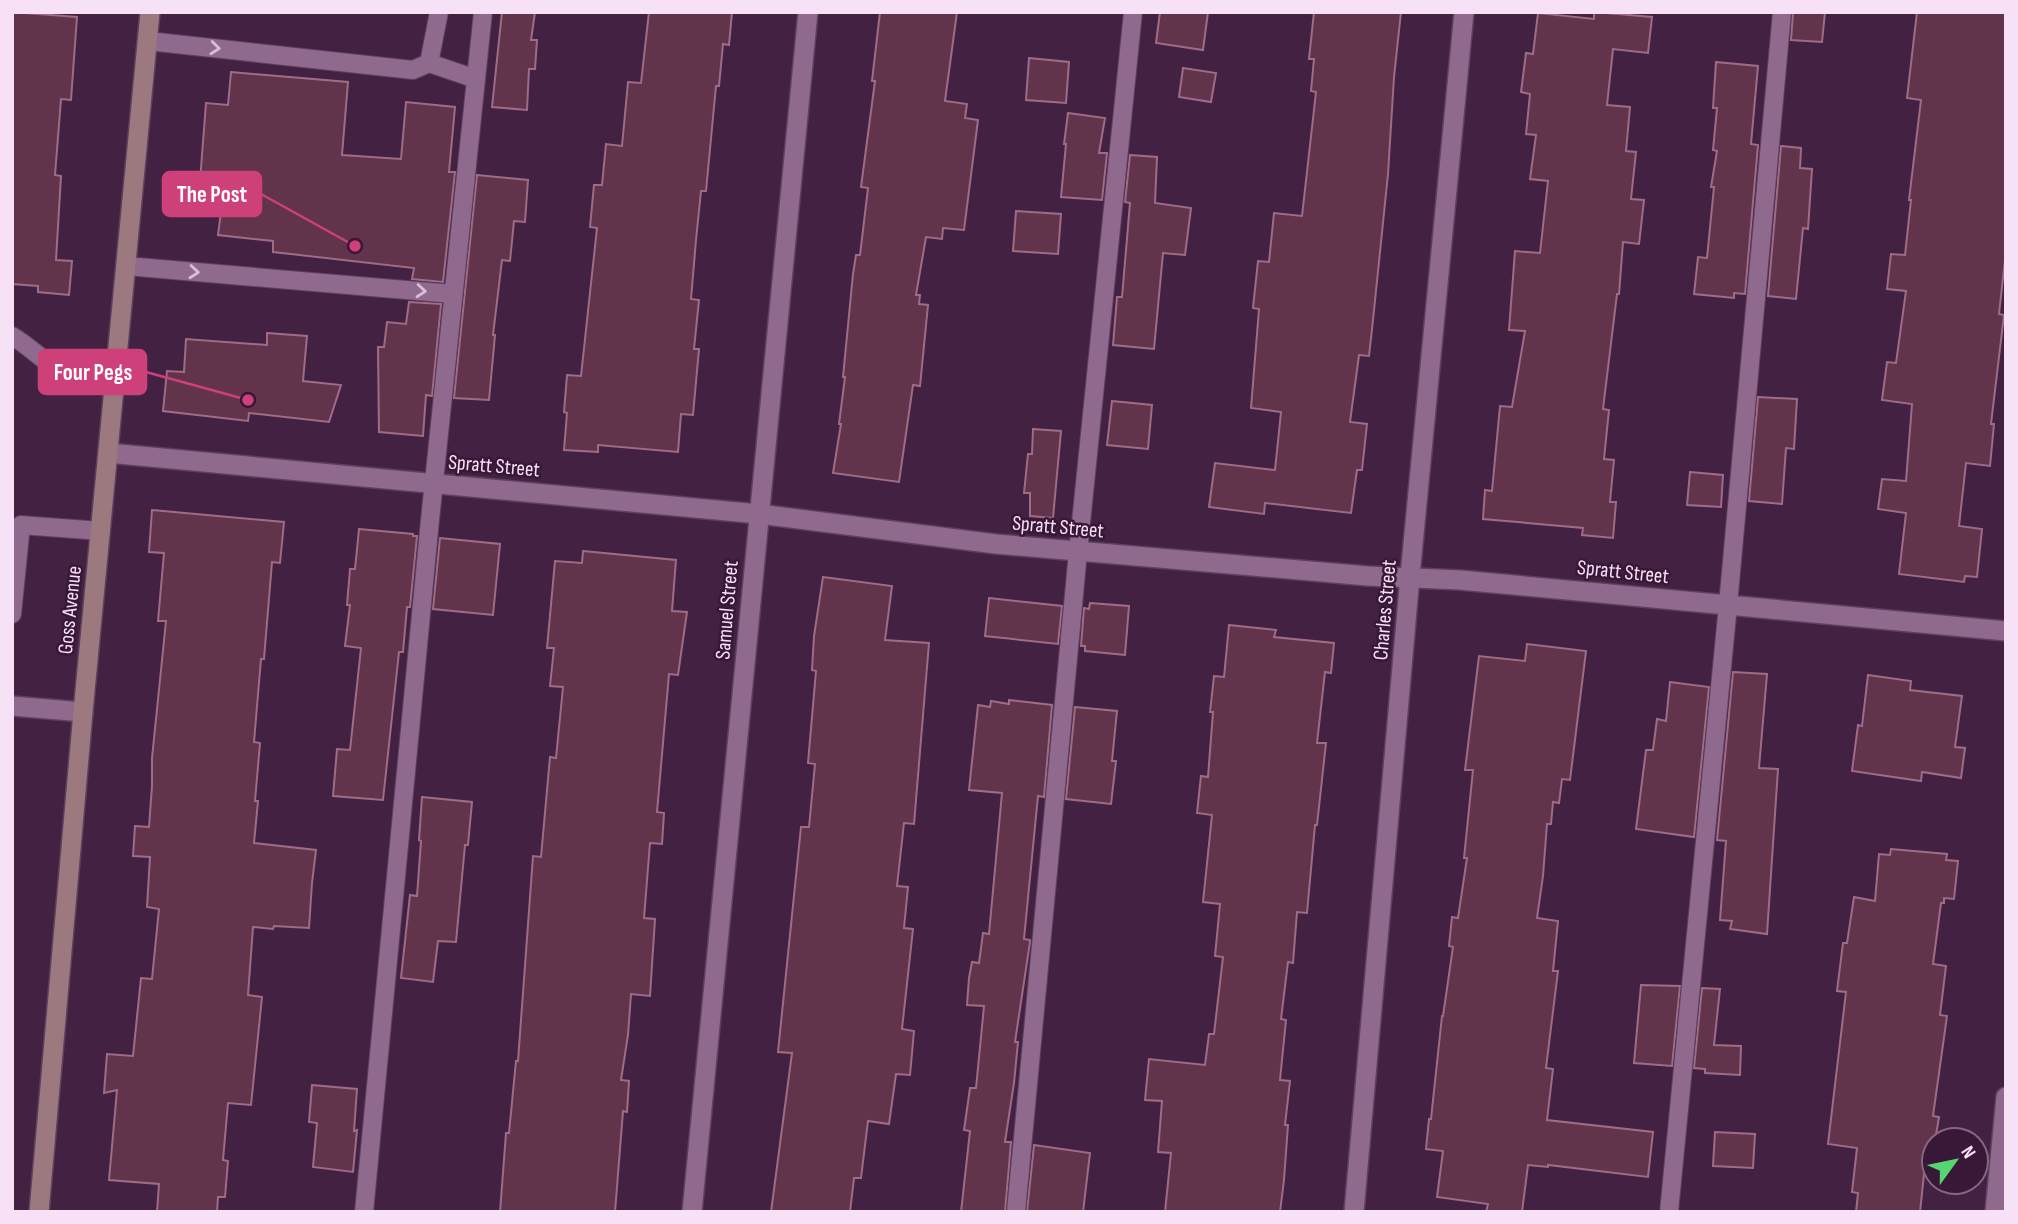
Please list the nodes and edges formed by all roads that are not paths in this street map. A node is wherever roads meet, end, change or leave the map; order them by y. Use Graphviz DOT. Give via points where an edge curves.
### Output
graph roads {
  1 [pos="150,12"];
  2 [pos="439,12"];
  3 [pos="483,12"];
  4 [pos="808,12"];
  5 [pos="1133,12"];
  6 [pos="1464,12"];
  7 [pos="1782,12"];
  8 [pos="148,41"];
  9 [pos="429,63"];
  10 [pos="476,79"];
  11 [pos="126,266"];
  12 [pos="453,294"];
  13 [pos="12,336"];
  14 [pos="115,376"];
  15 [pos="108,453"];
  16 [pos="433,483"];
  17 [pos="759,514"];
  18 [pos="100,531"];
  19 [pos="1078,552"];
  20 [pos="1410,576"];
  21 [pos="1728,605"];
  22 [pos="12,614"];
  23 [pos="2006,631"];
  24 [pos="12,706"];
  25 [pos="83,712"];
  26 [pos="2006,1097"];
  27 [pos="2002,1185"];
  28 [pos="39,1212"];
  29 [pos="364,1212"];
  30 [pos="692,1212"];
  31 [pos="1016,1212"];
  32 [pos="1354,1212"];
  33 [pos="1669,1212"];
  34 [pos="1995,1212"];
  1 -- 8 [label="main road, Goss Avenue"];
  2 -- 9 [label="lane"];
  3 -- 10 [label="lane"];
  4 -- 17 [label="street, Samuel Street"];
  5 -- 19 [label="lane"];
  6 -- 20 [label="street, Charles Street"];
  7 -- 21 [label="lane"];
  8 -- 9 [label="lane, one-way" via="413,70"];
  8 -- 11 [label="main road, Goss Avenue"];
  9 -- 10 [label="lane"];
  10 -- 12 [label="lane"];
  11 -- 12 [label="lane, one-way"];
  11 -- 14 [label="main road, Goss Avenue"];
  12 -- 16 [label="lane"];
  13 -- 14 [label="lane" via="70,374"];
  14 -- 15 [label="main road, Goss Avenue"];
  15 -- 16 [label="street, Spratt Street"];
  15 -- 18 [label="main road, Goss Avenue"];
  16 -- 17 [label="street, Spratt Street"];
  16 -- 29 [label="lane"];
  17 -- 19 [label="street, Spratt Street"];
  17 -- 30 [label="street, Samuel Street"];
  18 -- 22 [label="lane" via="21,525"];
  18 -- 25 [label="main road, Goss Avenue"];
  19 -- 20 [label="street, Spratt Street"];
  19 -- 31 [label="lane"];
  20 -- 21 [label="street, Spratt Street"];
  20 -- 32 [label="street, Charles Street"];
  21 -- 23 [label="street, Spratt Street"];
  21 -- 33 [label="lane"];
  24 -- 25 [label="street"];
  25 -- 28 [label="main road, Goss Avenue"];
  26 -- 27 [label="street"];
  27 -- 34 [label="street"];
}
